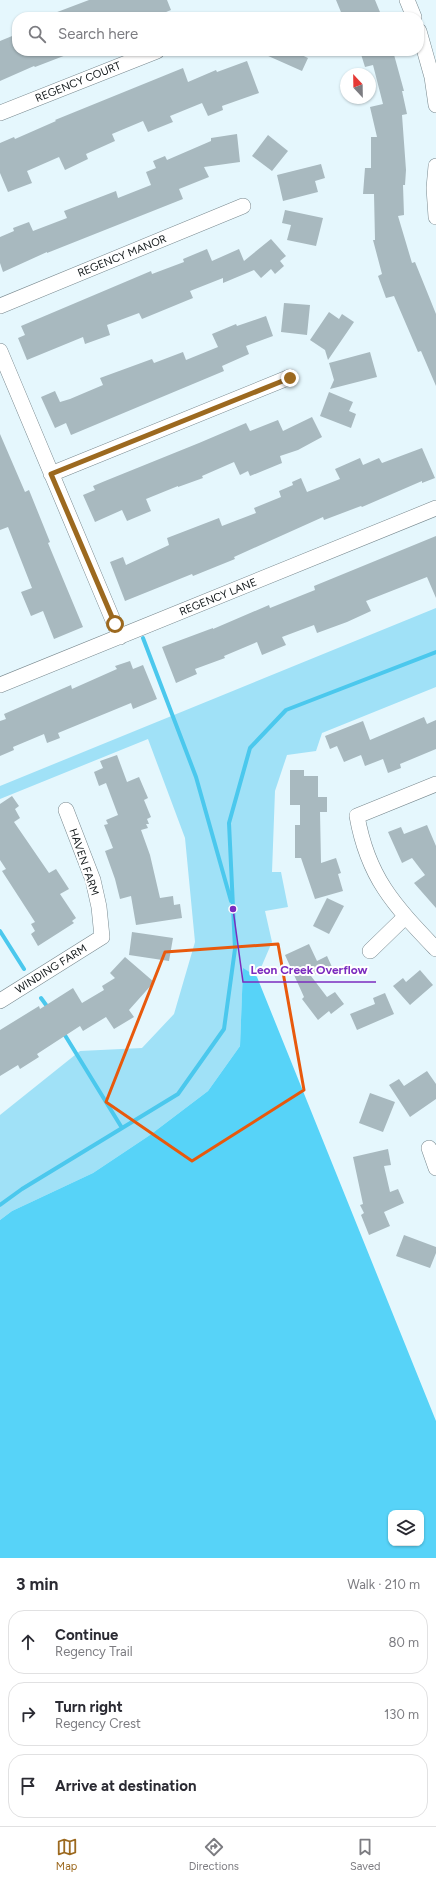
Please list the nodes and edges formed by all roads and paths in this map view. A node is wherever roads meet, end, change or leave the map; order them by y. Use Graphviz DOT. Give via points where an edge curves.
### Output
graph roads {
  1 [pos="406,0"];
  2 [pos="412,12"];
  3 [pos="424,49"];
  4 [pos="144,56"];
  5 [pos="436,105"];
  6 [pos="0,113"];
  7 [pos="436,166"];
  8 [pos="243,206"];
  9 [pos="436,217"];
  10 [pos="0,306"];
  11 [pos="0,352"];
  12 [pos="290,378"];
  13 [pos="51,474"];
  14 [pos="436,508"];
  15 [pos="120,637"];
  16 [pos="0,685"];
  17 [pos="436,784"];
  18 [pos="66,810"];
  19 [pos="405,917"];
  20 [pos="102,937"];
  21 [pos="436,949"];
  22 [pos="370,951"];
  23 [pos="0,1001"];
  24 [pos="429,1148"];
  25 [pos="436,1168"];
  1 -- 2 [label="street"];
  3 -- 5 [label="street"];
  4 -- 6 [label="street, REGENCY COURT"];
  7 -- 9 [label="street"];
  8 -- 10 [label="street, REGENCY MANOR"];
  11 -- 13 [label="street"];
  12 -- 13 [label="street"];
  13 -- 15 [label="street"];
  14 -- 15 [label="street, REGENCY LANE"];
  15 -- 16 [label="street, REGENCY LANE"];
  17 -- 19 [label="street" via="358,816 361,835 373,870"];
  18 -- 20 [label="street, HAVEN FARM" via="93,880"];
  19 -- 21 [label="street"];
  19 -- 22 [label="street"];
  20 -- 23 [label="street, WINDING FARM"];
  24 -- 25 [label="street"];
}
